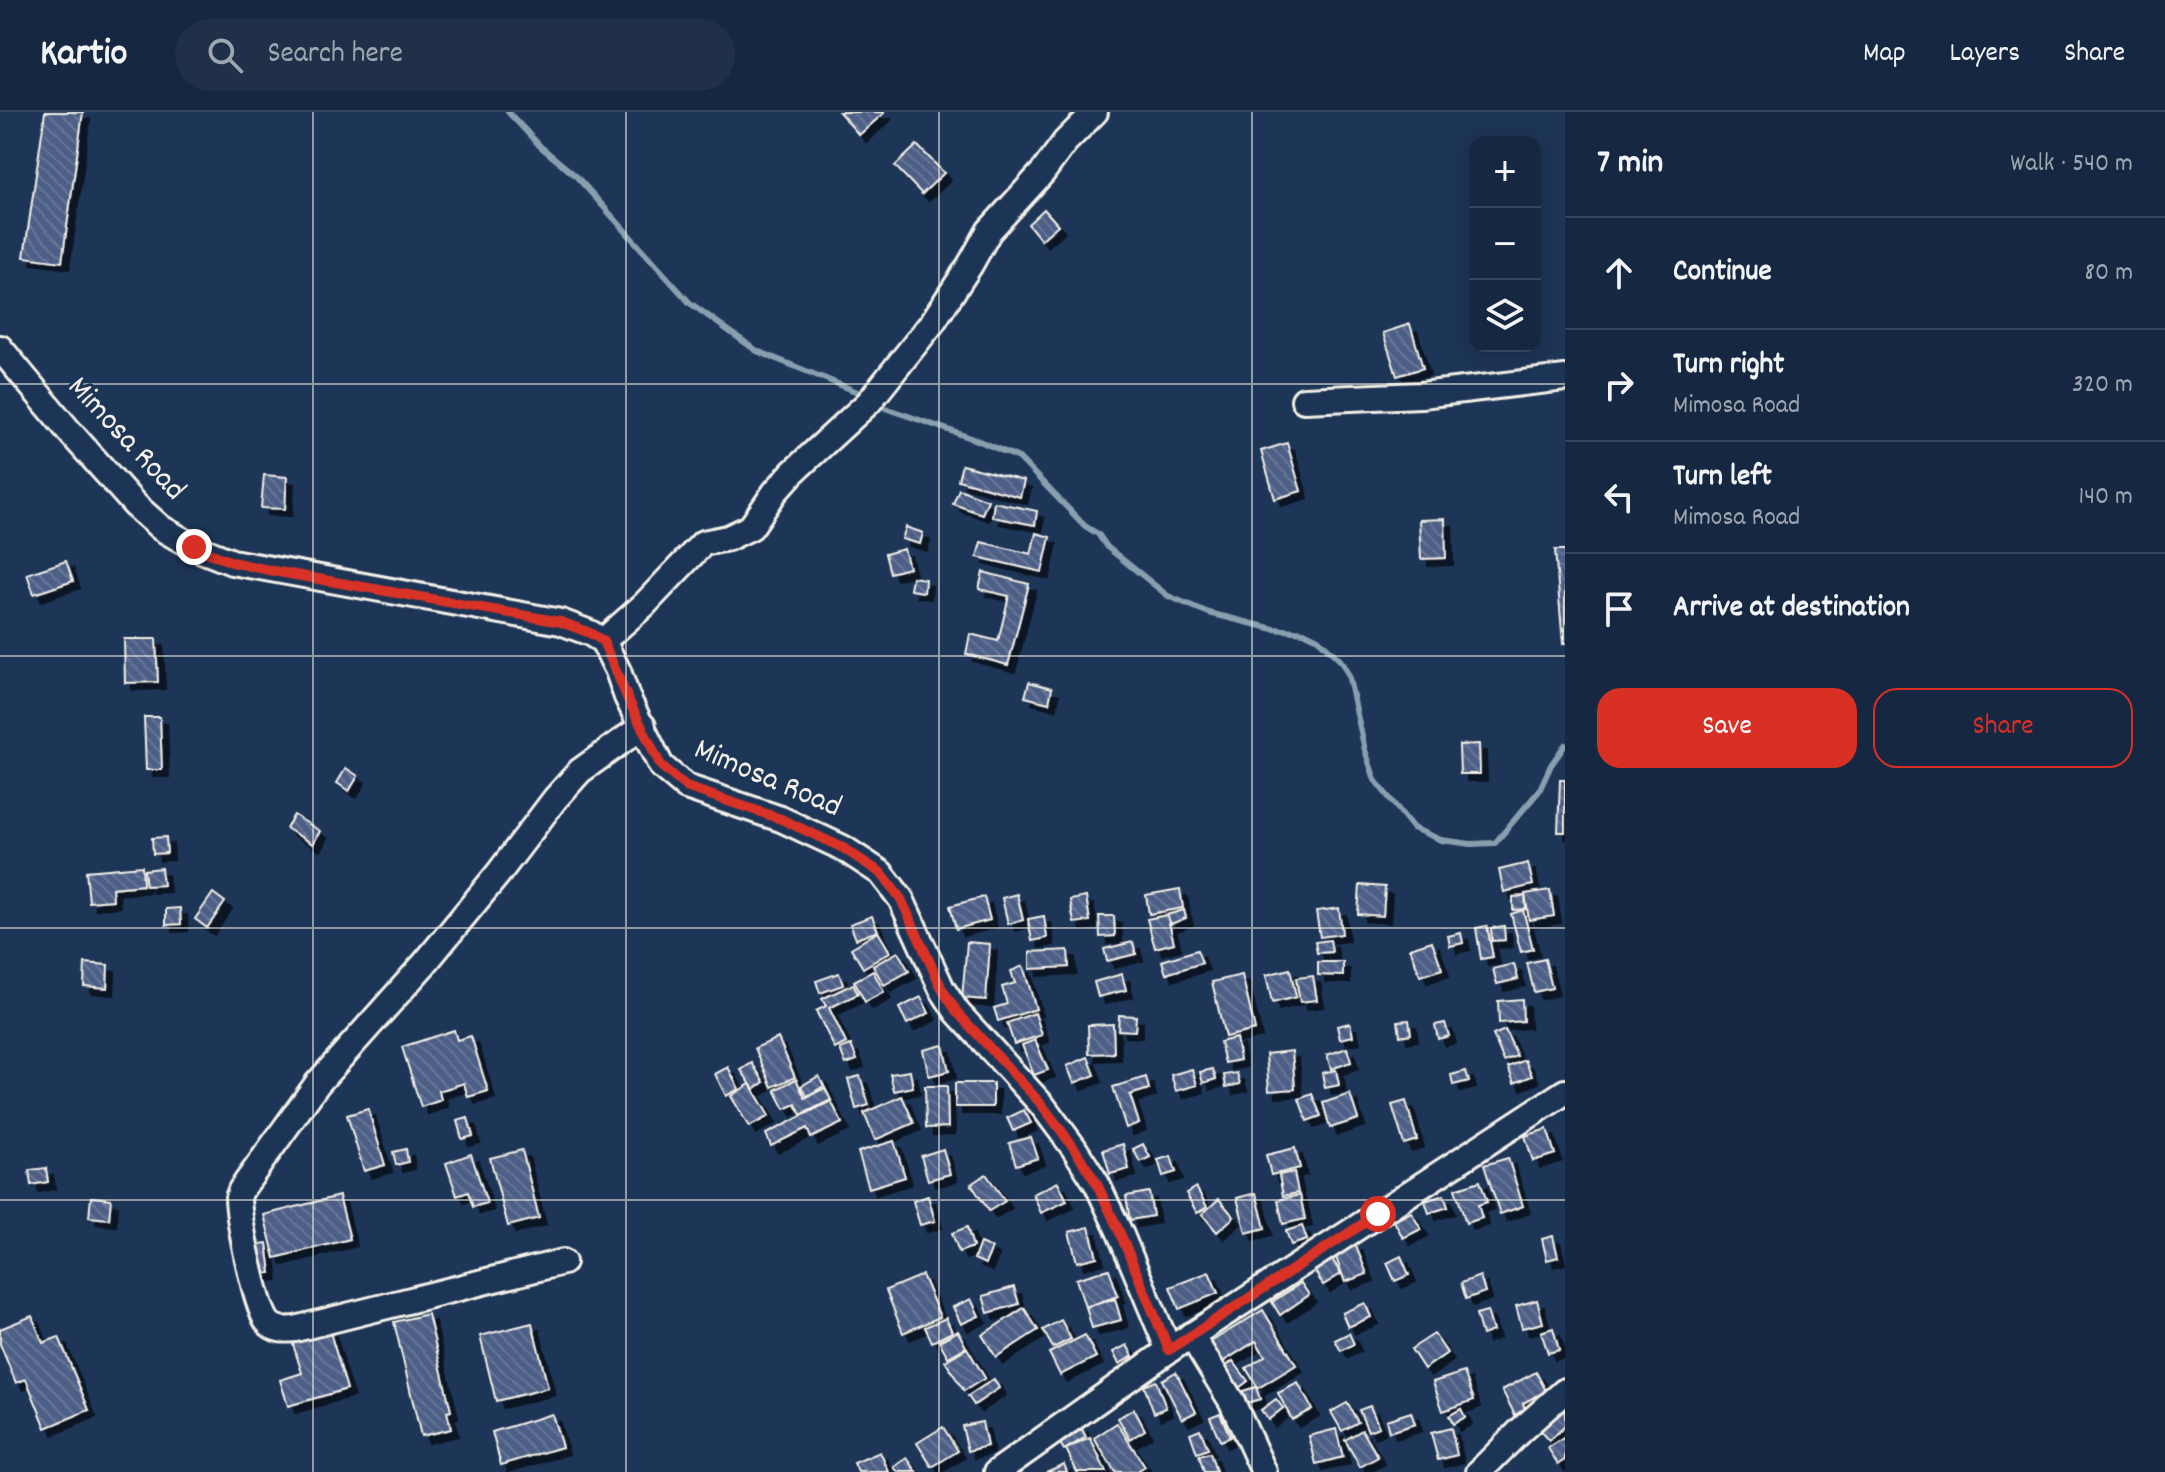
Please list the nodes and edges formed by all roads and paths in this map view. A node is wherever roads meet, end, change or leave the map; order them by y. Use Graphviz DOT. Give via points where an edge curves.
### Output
graph roads {
  1 [pos="1095,112"];
  2 [pos="0,348"];
  3 [pos="1565,378"];
  4 [pos="1304,400"];
  5 [pos="603,641"];
  6 [pos="643,726"];
  7 [pos="1565,1092"];
  8 [pos="563,1262"];
  9 [pos="1191,1335"];
  10 [pos="1169,1350"];
  11 [pos="1565,1391"];
  12 [pos="997,1472"];
  13 [pos="1264,1472"];
  14 [pos="1479,1472"];
  1 -- 5 [label="street" via="989,231 932,323 869,402 793,472 751,527 703,543"];
  2 -- 5 [label="street, Mimosa Road" via="135,505 194,547 273,571 561,622"];
  3 -- 4 [label="street" via="1421,395"];
  5 -- 6 [label="street, Mimosa Road"];
  6 -- 8 [label="street" via="580,771 555,799 441,943 317,1084 238,1198 256,1289 268,1323 280,1331"];
  6 -- 10 [label="street, Mimosa Road" via="661,766 686,787 781,819 881,873 901,899 957,1012 1042,1105 1097,1184"];
  7 -- 9 [label="street"];
  9 -- 10 [label="street"];
  9 -- 13 [label="street" via="1232,1402"];
  10 -- 12 [label="street"];
  11 -- 14 [label="street"];
}
